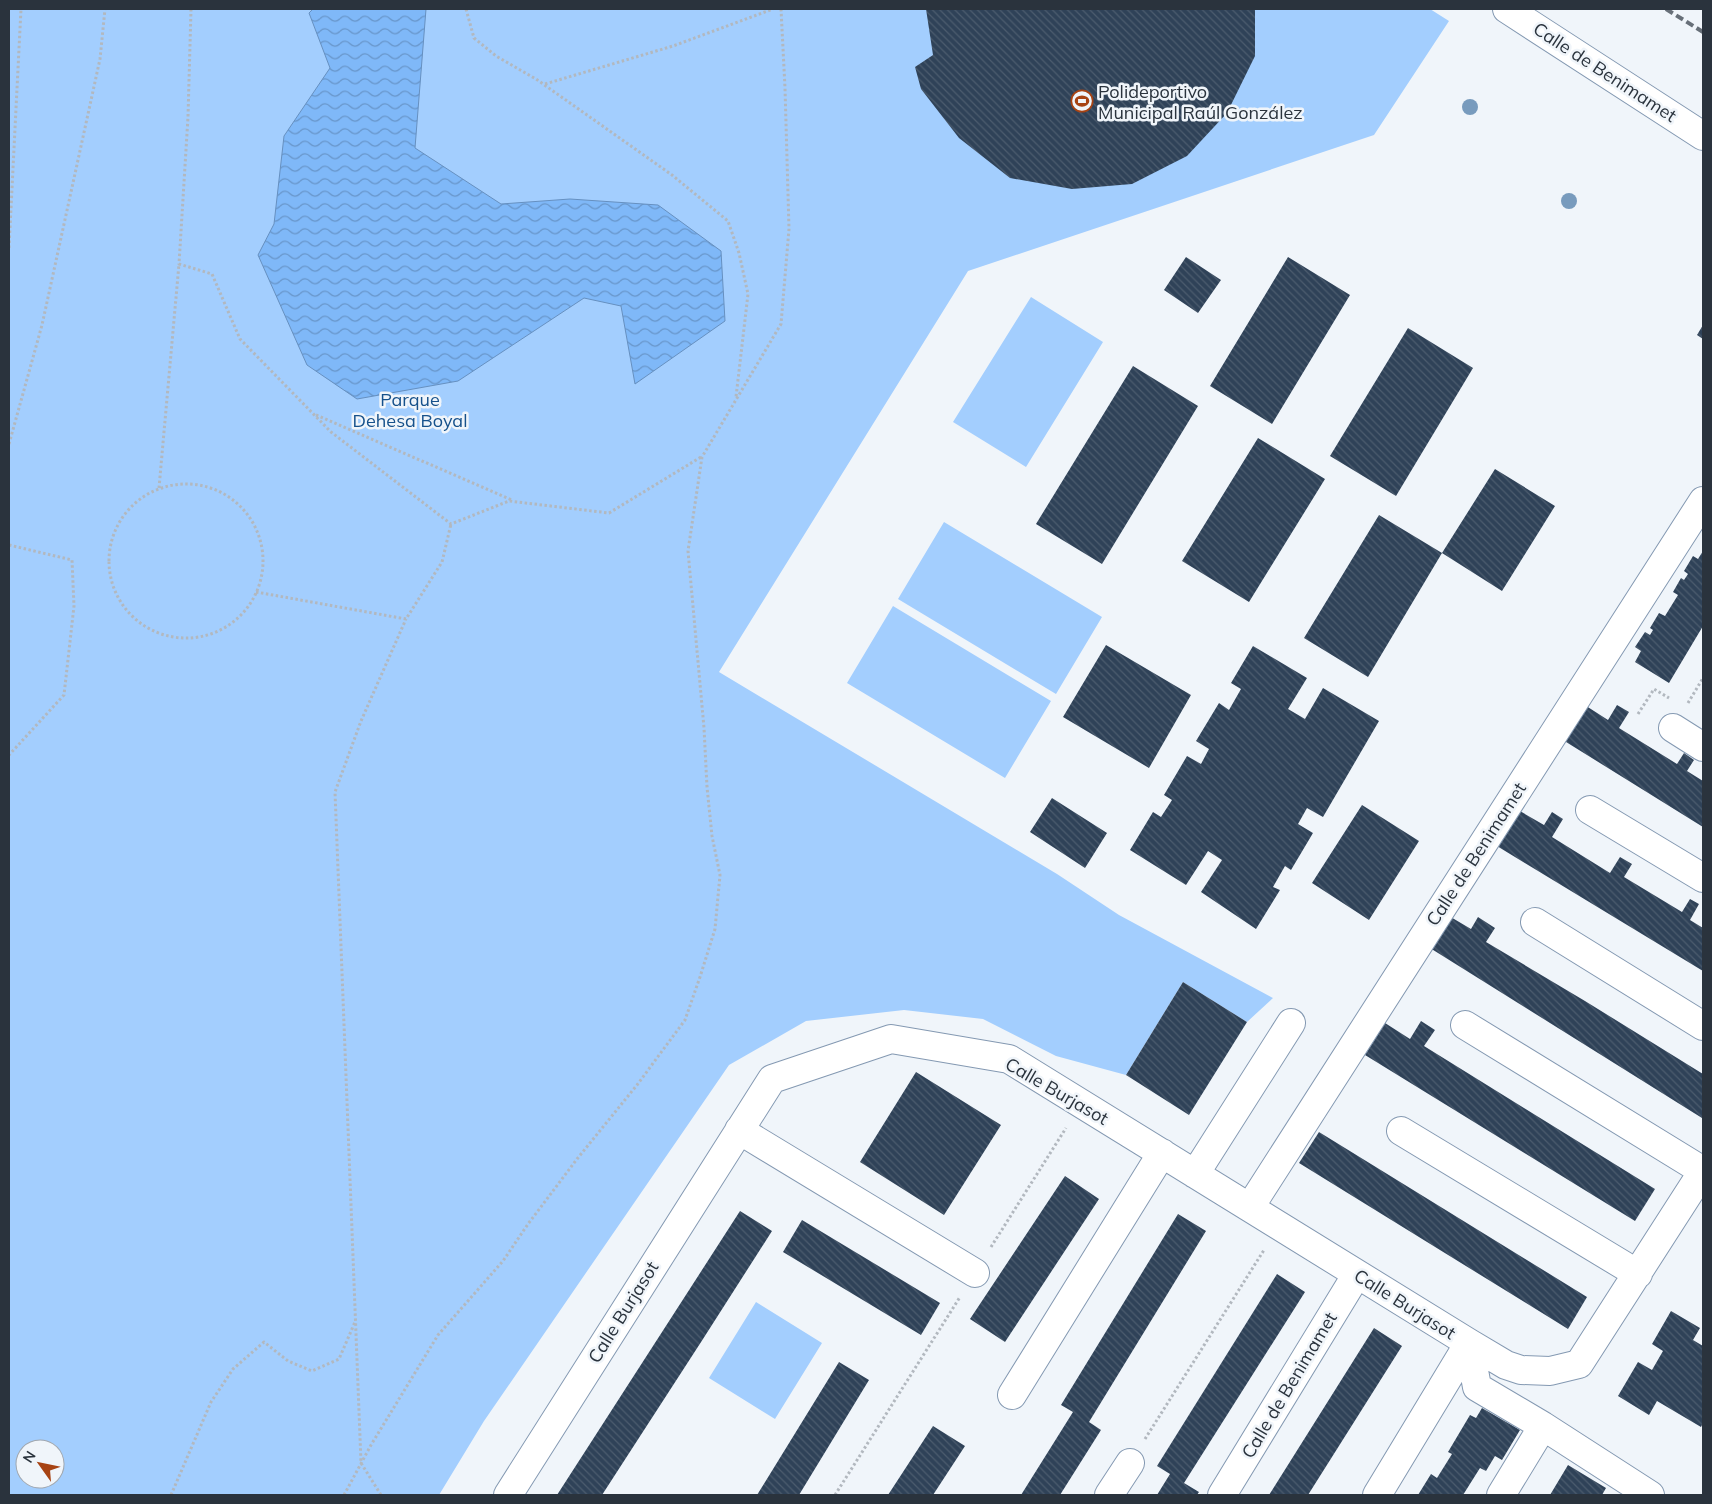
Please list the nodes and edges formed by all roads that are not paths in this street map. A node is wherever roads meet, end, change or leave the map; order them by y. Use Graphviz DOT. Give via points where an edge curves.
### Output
graph roads {
  1 [pos="1507,9"];
  2 [pos="1703,136"];
  3 [pos="1703,501"];
  4 [pos="1672,728"];
  5 [pos="1703,747"];
  6 [pos="1590,810"];
  7 [pos="1703,878"];
  8 [pos="1535,922"];
  9 [pos="1292,1023"];
  10 [pos="1466,1025"];
  11 [pos="1703,1026"];
  12 [pos="739,1130"];
  13 [pos="1401,1131"];
  14 [pos="1162,1153"];
  15 [pos="1703,1171"];
  16 [pos="1195,1174"];
  17 [pos="1250,1208"];
  18 [pos="975,1273"];
  19 [pos="1357,1274"];
  20 [pos="1638,1274"];
  21 [pos="1469,1344"];
  22 [pos="1012,1395"];
  23 [pos="1543,1426"];
  24 [pos="1130,1463"];
  25 [pos="1636,1492"];
  26 [pos="508,1495"];
  27 [pos="1109,1495"];
  28 [pos="1222,1495"];
  29 [pos="1377,1495"];
  30 [pos="1501,1495"];
  1 -- 2 [label="street, Calle de Benimamet"];
  3 -- 17 [label="street, Calle de Benimamet"];
  4 -- 5 [label="street"];
  6 -- 7 [label="street"];
  8 -- 11 [label="street"];
  9 -- 16 [label="street"];
  10 -- 15 [label="street"];
  12 -- 14 [label="street, Calle Burjasot" via="772,1079 890,1039 1009,1059"];
  12 -- 18 [label="street"];
  12 -- 26 [label="street, Calle Burjasot"];
  13 -- 20 [label="street"];
  14 -- 16 [label="street, Calle Burjasot"];
  14 -- 22 [label="street"];
  15 -- 20 [label="street"];
  16 -- 17 [label="street, Calle Burjasot"];
  17 -- 19 [label="street, Calle Burjasot"];
  19 -- 21 [label="street, Calle Burjasot"];
  19 -- 28 [label="street, Calle de Benimamet"];
  20 -- 21 [label="street" via="1579,1364 1550,1371 1521,1370"];
  21 -- 23 [label="street" via="1477,1387"];
  21 -- 29 [label="street"];
  23 -- 25 [label="street"];
  23 -- 30 [label="street"];
  24 -- 27 [label="street"];
}
